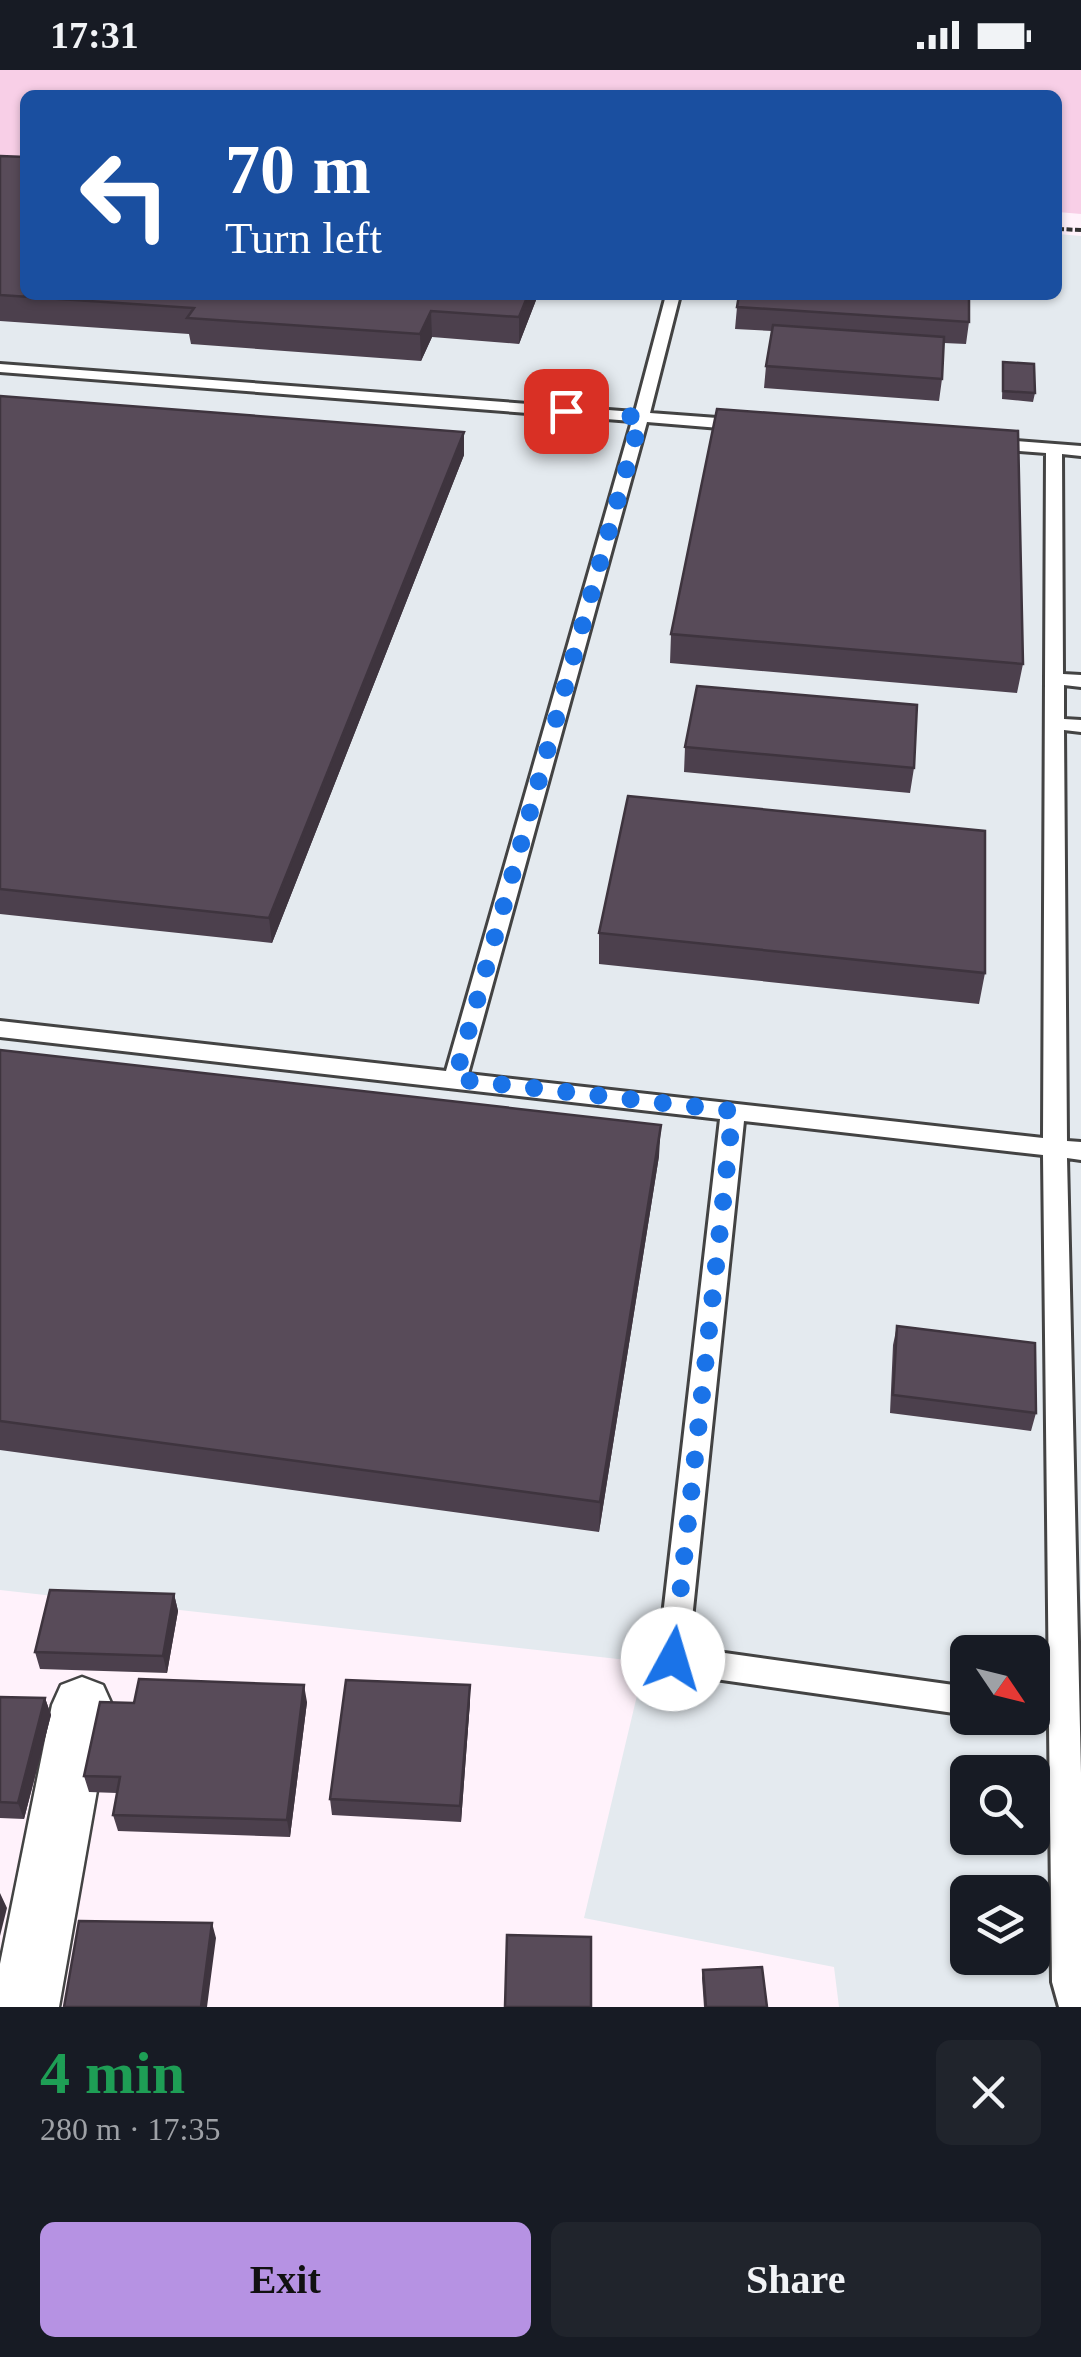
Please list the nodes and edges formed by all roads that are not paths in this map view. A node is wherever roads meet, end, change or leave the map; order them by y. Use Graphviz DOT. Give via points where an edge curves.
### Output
graph roads {
  1 [pos="672,300"];
  2 [pos="0,368"];
  3 [pos="641,417"];
  4 [pos="759,426"];
  5 [pos="976,443"];
  6 [pos="1054,449"];
  7 [pos="1081,451"];
  8 [pos="1054,679"];
  9 [pos="1081,681"];
  10 [pos="1054,724"];
  11 [pos="1081,726"];
  12 [pos="0,1029"];
  13 [pos="455,1079"];
  14 [pos="733,1111"];
  15 [pos="1068,1150"];
  16 [pos="950,1698"];
  17 [pos="82,1705"];
  18 [pos="1050,1712"];
  19 [pos="1064,1714"];
  20 [pos="25,2007"];
  21 [pos="1076,2007"];
  1 -- 3 [label="lane"];
  2 -- 3 [label="lane"];
  3 -- 4 [label="lane"];
  3 -- 13 [label="lane"];
  5 -- 6 [label="lane"];
  6 -- 7 [label="lane"];
  6 -- 8 [label="lane"];
  8 -- 9 [label="lane"];
  8 -- 10 [label="lane"];
  10 -- 11 [label="lane"];
  10 -- 15 [label="lane"];
  12 -- 13 [label="lane"];
  13 -- 14 [label="lane"];
  14 -- 15 [label="lane"];
  14 -- 16 [label="lane" via="673,1659"];
  15 -- 19 [label="lane"];
  17 -- 20 [label="street"];
  18 -- 19 [label="lane"];
  19 -- 21 [label="lane" via="1069,1982"];
}
